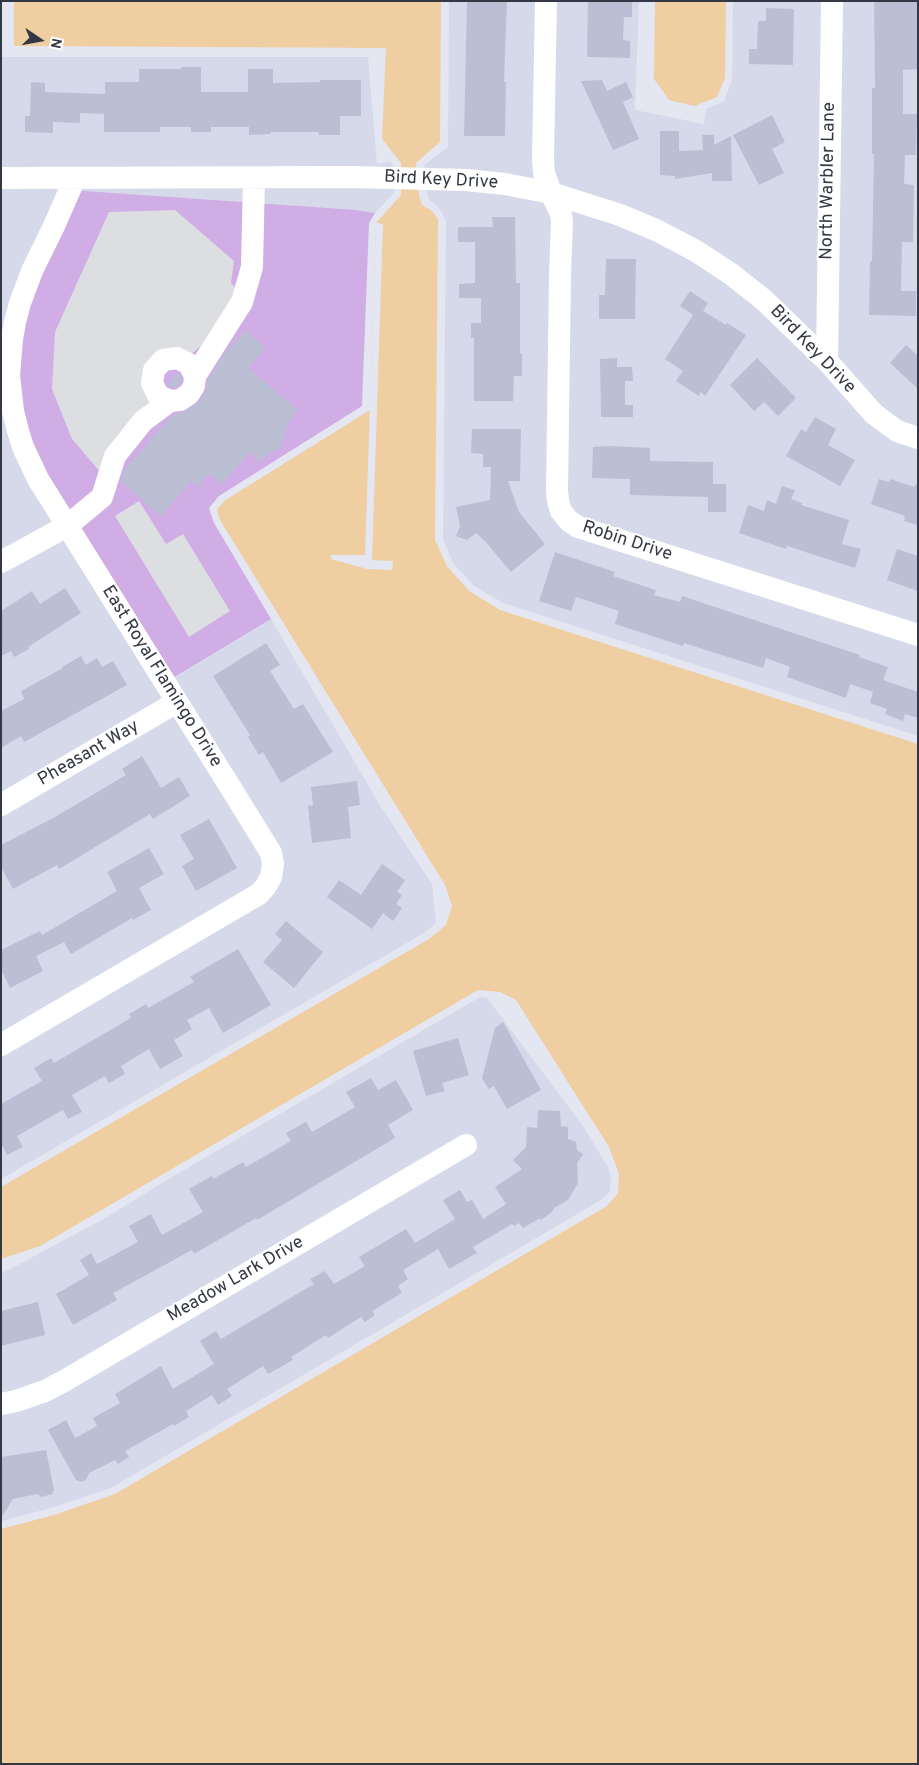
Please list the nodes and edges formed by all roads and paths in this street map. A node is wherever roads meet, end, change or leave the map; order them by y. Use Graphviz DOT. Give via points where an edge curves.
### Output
graph roads {
  1 [pos="546,1"];
  2 [pos="832,1"];
  3 [pos="1,178"];
  4 [pos="75,178"];
  5 [pos="254,178"];
  6 [pos="552,194"];
  7 [pos="826,361"];
  8 [pos="195,376"];
  9 [pos="170,401"];
  10 [pos="918,438"];
  11 [pos="67,526"];
  12 [pos="1,562"];
  13 [pos="918,635"];
  14 [pos="177,702"];
  15 [pos="1,805"];
  16 [pos="1,1045"];
  17 [pos="466,1145"];
  18 [pos="1,1404"];
  1 -- 6 [label="street" via="543,158 544,173"];
  2 -- 7 [label="street, North Warbler Lane"];
  3 -- 4 [label="street, Bird Key Drive"];
  4 -- 5 [label="street, Bird Key Drive"];
  4 -- 11 [label="street, East Royal Flamingo Drive" via="20,303 9,375 13,412 23,446 38,480"];
  5 -- 6 [label="street, Bird Key Drive" via="466,180"];
  5 -- 8 [label="street" via="252,267 242,302"];
  6 -- 7 [label="street, Bird Key Drive" via="620,215 696,251 764,300"];
  6 -- 13 [label="street, Robin Drive" via="562,221 557,490 558,501 569,521 578,527"];
  7 -- 10 [label="street, Bird Key Drive" via="874,414 898,430"];
  8 -- 9 [label="street" via="189,394 180,400"];
  8 -- 9 [label="street" via="189,364 177,358 163,360 154,370 152,383 158,395"];
  9 -- 11 [label="street" via="143,421 116,456 102,497"];
  11 -- 12 [label="street"];
  11 -- 14 [label="street, East Royal Flamingo Drive"];
  14 -- 15 [label="street, Pheasant Way"];
  14 -- 16 [label="street, East Royal Flamingo Drive" via="270,854 273,864 269,882 259,894"];
  17 -- 18 [label="street, Meadow Lark Drive" via="64,1381 45,1391"];
}
